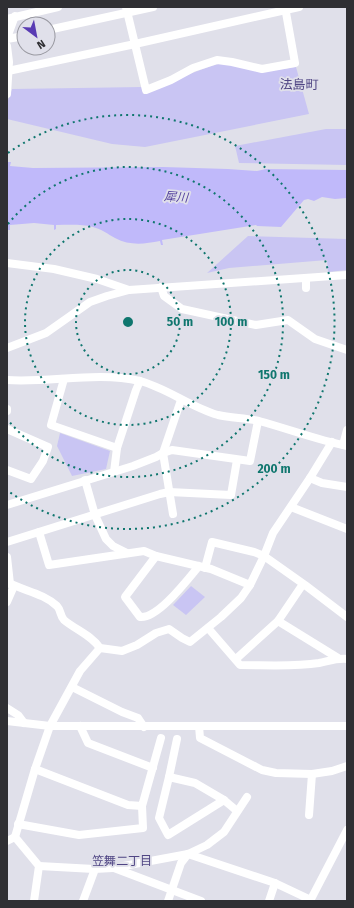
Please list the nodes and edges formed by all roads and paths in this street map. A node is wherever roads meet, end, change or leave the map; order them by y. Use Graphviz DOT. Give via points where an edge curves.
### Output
graph roads {
  1 [pos="58,7"];
  2 [pos="153,7"];
  3 [pos="299,7"];
  4 [pos="285,8"];
  5 [pos="127,10"];
  6 [pos="11,18"];
  7 [pos="56,28"];
  8 [pos="7,39"];
  9 [pos="135,44"];
  10 [pos="7,46"];
  11 [pos="8,62"];
  12 [pos="8,71"];
  13 [pos="7,94"];
  14 [pos="7,263"];
  15 [pos="347,275"];
  16 [pos="306,278"];
  17 [pos="162,287"];
  18 [pos="306,288"];
  19 [pos="129,290"];
  20 [pos="7,348"];
  21 [pos="347,350"];
  22 [pos="64,379"];
  23 [pos="7,380"];
  24 [pos="140,381"];
  25 [pos="181,400"];
  26 [pos="258,421"];
  27 [pos="7,429"];
  28 [pos="347,430"];
  29 [pos="332,442"];
  30 [pos="345,445"];
  31 [pos="117,448"];
  32 [pos="163,452"];
  33 [pos="237,460"];
  34 [pos="7,470"];
  35 [pos="114,472"];
  36 [pos="310,478"];
  37 [pos="85,480"];
  38 [pos="347,487"];
  39 [pos="170,492"];
  40 [pos="7,505"];
  41 [pos="291,507"];
  42 [pos="173,514"];
  43 [pos="95,515"];
  44 [pos="347,529"];
  45 [pos="39,532"];
  46 [pos="7,542"];
  47 [pos="128,554"];
  48 [pos="156,556"];
  49 [pos="264,556"];
  50 [pos="7,557"];
  51 [pos="202,567"];
  52 [pos="10,584"];
  53 [pos="303,584"];
  54 [pos="250,585"];
  55 [pos="7,602"];
  56 [pos="347,617"];
  57 [pos="278,620"];
  58 [pos="208,628"];
  59 [pos="100,648"];
  60 [pos="338,658"];
  61 [pos="236,659"];
  62 [pos="347,659"];
  63 [pos="72,687"];
  64 [pos="7,708"];
  65 [pos="7,722"];
  66 [pos="24,723"];
  67 [pos="50,726"];
  68 [pos="80,726"];
  69 [pos="199,726"];
  70 [pos="347,726"];
  71 [pos="144,727"];
  72 [pos="161,738"];
  73 [pos="177,738"];
  74 [pos="347,766"];
  75 [pos="153,768"];
  76 [pos="35,769"];
  77 [pos="312,774"];
  78 [pos="169,777"];
  79 [pos="246,797"];
  80 [pos="224,800"];
  81 [pos="142,806"];
  82 [pos="237,811"];
  83 [pos="309,814"];
  84 [pos="18,824"];
  85 [pos="347,830"];
  86 [pos="15,837"];
  87 [pos="7,841"];
  88 [pos="188,854"];
  89 [pos="39,866"];
  90 [pos="113,868"];
  91 [pos="96,869"];
  92 [pos="276,883"];
  93 [pos="172,890"];
  94 [pos="310,900"];
  95 [pos="34,901"];
  96 [pos="83,901"];
  97 [pos="168,901"];
  98 [pos="202,901"];
  99 [pos="269,901"];
  1 -- 6 [label="street"];
  2 -- 5 [label="street"];
  3 -- 4 [label="street"];
  4 -- 9 [label="street"];
  4 -- 9 [label="street" via="295,63 262,69 217,60 146,90"];
  5 -- 7 [label="street"];
  5 -- 9 [label="street"];
  6 -- 8 [label="street"];
  9 -- 12 [label="street"];
  10 -- 11 [label="street"];
  11 -- 12 [label="street"];
  12 -- 13 [label="street"];
  14 -- 19 [label="street" via="54,269"];
  15 -- 16 [label="street"];
  16 -- 17 [label="street"];
  16 -- 18 [label="street"];
  17 -- 19 [label="street"];
  17 -- 21 [label="street" via="164,296 182,309 256,326 288,320 315,339"];
  19 -- 20 [label="street" via="90,302 46,333"];
  22 -- 23 [label="street"];
  22 -- 24 [label="street" via="111,376"];
  22 -- 31 [label="street" via="51,425"];
  24 -- 25 [label="street"];
  24 -- 31 [label="street"];
  25 -- 26 [label="street" via="217,414"];
  25 -- 32 [label="street"];
  26 -- 29 [label="street"];
  26 -- 33 [label="street" via="250,461"];
  27 -- 34 [label="street" via="48,447 43,462 31,479"];
  28 -- 30 [label="street"];
  29 -- 30 [label="street"];
  29 -- 36 [label="street"];
  31 -- 35 [label="street"];
  32 -- 33 [label="street" via="172,450"];
  32 -- 35 [label="street"];
  32 -- 39 [label="street"];
  33 -- 39 [label="street" via="231,495"];
  35 -- 37 [label="street"];
  36 -- 38 [label="street" via="322,483"];
  36 -- 41 [label="street"];
  37 -- 40 [label="street"];
  37 -- 43 [label="street"];
  39 -- 42 [label="street"];
  39 -- 43 [label="street"];
  41 -- 44 [label="street"];
  41 -- 49 [label="street" via="273,532"];
  43 -- 45 [label="street"];
  43 -- 47 [label="street" via="106,539"];
  45 -- 46 [label="street"];
  45 -- 47 [label="street" via="49,566"];
  47 -- 48 [label="street" via="144,551"];
  48 -- 51 [label="street"];
  48 -- 51 [label="street" via="125,597 140,617 168,602"];
  49 -- 51 [label="street" via="212,542"];
  49 -- 53 [label="street"];
  49 -- 54 [label="street"];
  50 -- 52 [label="street"];
  51 -- 54 [label="street"];
  52 -- 55 [label="street"];
  52 -- 59 [label="street" via="50,601 59,608 62,618 95,641"];
  53 -- 56 [label="street"];
  53 -- 57 [label="street"];
  54 -- 58 [label="street" via="241,598"];
  57 -- 60 [label="street"];
  57 -- 61 [label="street"];
  58 -- 59 [label="street" via="190,642 169,629 122,651"];
  58 -- 61 [label="street"];
  59 -- 63 [label="street" via="80,671"];
  60 -- 61 [label="street" via="319,663 282,665 240,665"];
  60 -- 62 [label="street"];
  63 -- 67 [label="street"];
  63 -- 71 [label="street" via="138,718"];
  64 -- 66 [label="street" via="18,715"];
  65 -- 66 [label="street"];
  66 -- 67 [label="street"];
  67 -- 68 [label="street"];
  67 -- 76 [label="street"];
  68 -- 71 [label="street"];
  68 -- 75 [label="street" via="88,743"];
  69 -- 70 [label="street"];
  69 -- 71 [label="street"];
  69 -- 77 [label="street" via="200,738 262,770"];
  72 -- 75 [label="street"];
  73 -- 78 [label="street"];
  74 -- 77 [label="street"];
  75 -- 81 [label="street"];
  76 -- 81 [label="street" via="128,805"];
  76 -- 84 [label="street"];
  77 -- 83 [label="street"];
  78 -- 80 [label="street" via="195,784"];
  78 -- 80 [label="street" via="159,818 168,835"];
  79 -- 82 [label="street"];
  80 -- 82 [label="street"];
  81 -- 84 [label="street" via="144,828 79,835"];
  82 -- 88 [label="street" via="224,832 207,845"];
  84 -- 86 [label="street"];
  85 -- 94 [label="street"];
  86 -- 87 [label="street"];
  86 -- 89 [label="street"];
  88 -- 90 [label="street"];
  88 -- 92 [label="street"];
  88 -- 93 [label="street" via="181,863"];
  89 -- 91 [label="street"];
  89 -- 95 [label="street"];
  90 -- 91 [label="street"];
  90 -- 93 [label="street"];
  91 -- 96 [label="street"];
  92 -- 94 [label="street"];
  92 -- 99 [label="street"];
  93 -- 97 [label="street"];
  93 -- 98 [label="street"];
}
